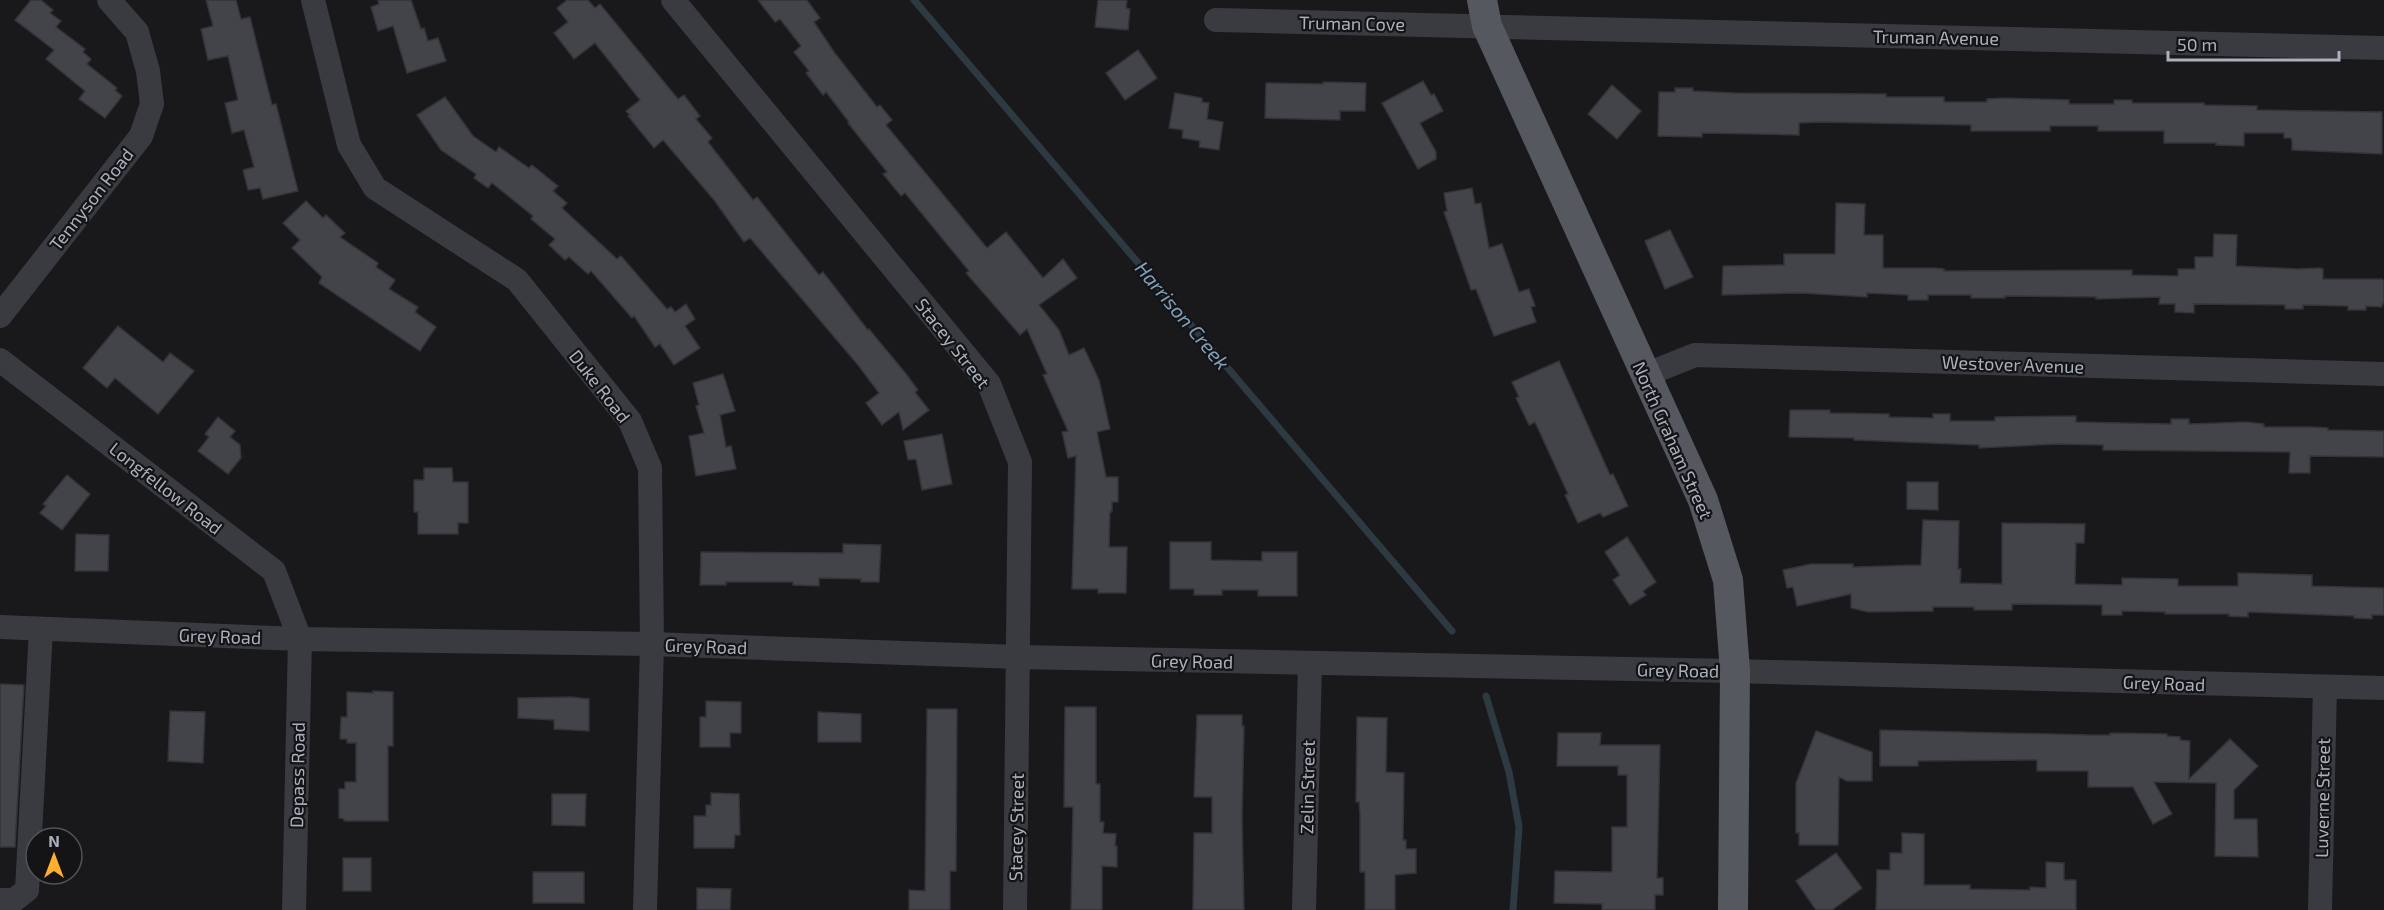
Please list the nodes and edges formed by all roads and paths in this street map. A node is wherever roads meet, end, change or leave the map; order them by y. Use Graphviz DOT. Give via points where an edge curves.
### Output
graph roads {
  1 [pos="109,0"];
  2 [pos="313,0"];
  3 [pos="673,0"];
  4 [pos="1485,13"];
  5 [pos="1216,20"];
  6 [pos="2384,48"];
  7 [pos="0,316"];
  8 [pos="0,360"];
  9 [pos="2384,374"];
  10 [pos="1645,375"];
  11 [pos="0,627"];
  12 [pos="41,628"];
  13 [pos="300,639"];
  14 [pos="652,645"];
  15 [pos="1018,657"];
  16 [pos="1310,663"];
  17 [pos="1735,671"];
  18 [pos="2325,687"];
  19 [pos="2384,688"];
  20 [pos="0,900"];
  21 [pos="294,910"];
  22 [pos="645,910"];
  23 [pos="1015,910"];
  24 [pos="1304,910"];
  25 [pos="1733,910"];
  26 [pos="2320,910"];
  1 -- 7 [label="street, Tennyson Road" via="137,32 148,71 152,104 141,136"];
  2 -- 14 [label="street, Duke Road" via="349,145 375,188 517,280 630,421 650,468"];
  3 -- 15 [label="street, Stacey Street" via="989,384 1020,462"];
  4 -- 5 [label="street, Truman Cove"];
  4 -- 6 [label="street, Truman Avenue"];
  4 -- 10 [label="main road, North Graham Street"];
  8 -- 13 [label="street, Longfellow Road" via="274,571"];
  9 -- 10 [label="street, Westover Avenue" via="1695,355"];
  10 -- 17 [label="main road, North Graham Street" via="1703,500 1728,580"];
  11 -- 12 [label="street, Grey Road"];
  12 -- 13 [label="street, Grey Road"];
  12 -- 20 [label="street" via="27,890 14,900"];
  13 -- 14 [label="street, Grey Road"];
  13 -- 21 [label="street, Depass Road"];
  14 -- 15 [label="street, Grey Road"];
  14 -- 22 [label="street, Duke Road"];
  15 -- 16 [label="street, Grey Road"];
  15 -- 23 [label="street, Stacey Street"];
  16 -- 17 [label="street, Grey Road"];
  16 -- 24 [label="street, Zelin Street"];
  17 -- 18 [label="street, Grey Road"];
  17 -- 25 [label="main road, North Graham Street"];
  18 -- 19 [label="street, Grey Road"];
  18 -- 26 [label="street, Luverne Street"];
}
